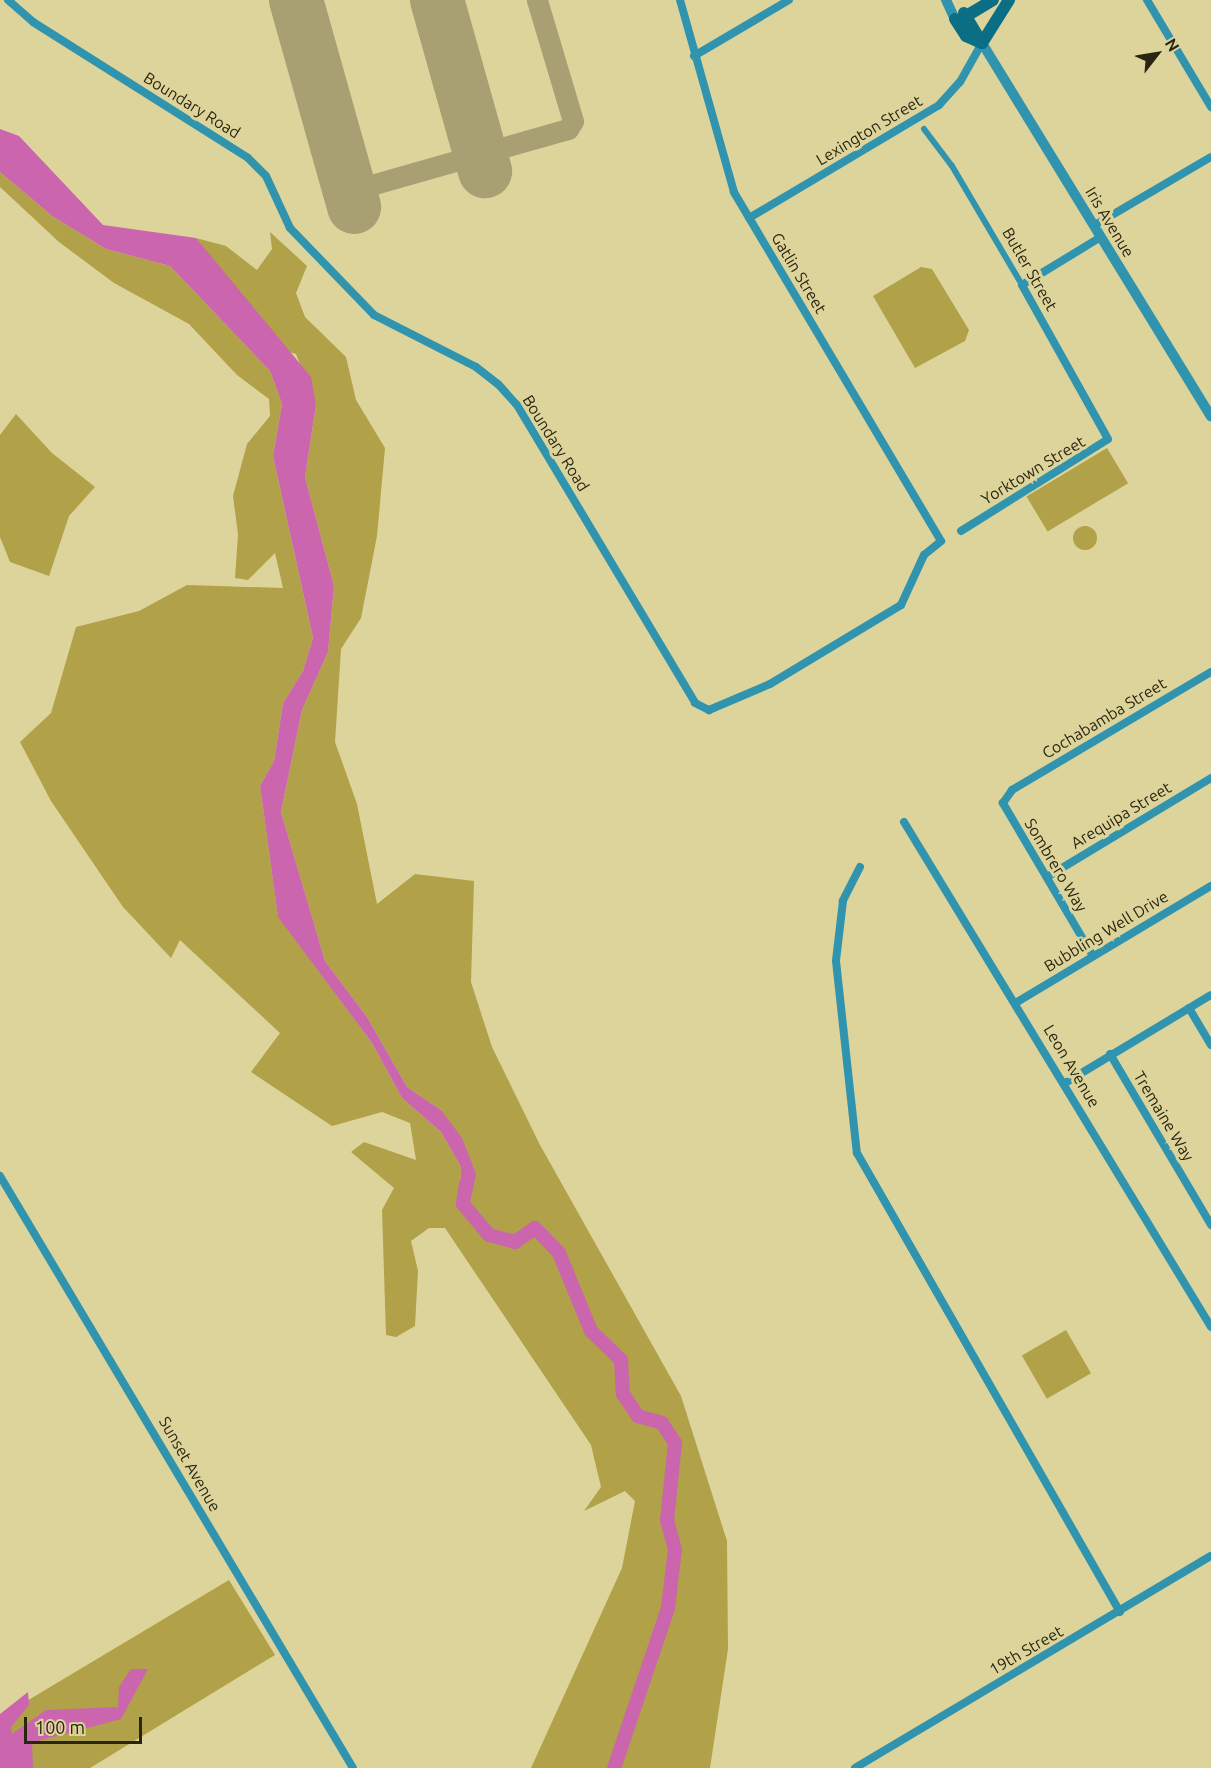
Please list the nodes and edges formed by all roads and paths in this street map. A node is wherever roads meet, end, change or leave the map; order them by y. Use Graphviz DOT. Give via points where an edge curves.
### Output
graph roads {
  1 [pos="8,0"];
  2 [pos="680,0"];
  3 [pos="789,0"];
  4 [pos="993,0"];
  5 [pos="999,0"];
  6 [pos="1009,0"];
  7 [pos="1147,0"];
  8 [pos="948,3"];
  9 [pos="963,16"];
  10 [pos="982,43"];
  11 [pos="694,56"];
  12 [pos="1211,107"];
  13 [pos="924,129"];
  14 [pos="1211,157"];
  15 [pos="749,218"];
  16 [pos="1095,225"];
  17 [pos="1101,237"];
  18 [pos="1022,285"];
  19 [pos="1211,416"];
  20 [pos="1105,427"];
  21 [pos="961,531"];
  22 [pos="941,541"];
  23 [pos="1211,672"];
  24 [pos="1211,778"];
  25 [pos="1012,790"];
  26 [pos="904,822"];
  27 [pos="860,867"];
  28 [pos="1047,877"];
  29 [pos="1211,886"];
  30 [pos="1093,956"];
  31 [pos="1211,995"];
  32 [pos="1017,1002"];
  33 [pos="1189,1008"];
  34 [pos="1211,1045"];
  35 [pos="1110,1054"];
  36 [pos="1065,1083"];
  37 [pos="0,1176"];
  38 [pos="1211,1225"];
  39 [pos="1211,1327"];
  40 [pos="1211,1556"];
  41 [pos="1120,1612"];
  42 [pos="353,1768"];
  43 [pos="855,1768"];
  1 -- 22 [label="street, Boundary Road" via="33,22 248,158 266,176 290,228 374,315 476,367 498,384 522,413 701,708 713,709 770,684 849,641 901,605 924,555"];
  2 -- 11 [label="street, Gatlin Street"];
  3 -- 11 [label="street"];
  4 -- 9 [label="main road"];
  5 -- 10 [label="main road"];
  6 -- 10 [label="main road"];
  7 -- 12 [label="street"];
  8 -- 9 [label="street"];
  9 -- 10 [label="main road"];
  10 -- 15 [label="street, Lexington Street" via="960,82 939,105"];
  10 -- 16 [label="street, Iris Avenue"];
  11 -- 15 [label="street, Gatlin Street" via="723,165"];
  13 -- 18 [label="street, Butler Street" via="952,166"];
  14 -- 16 [label="street"];
  15 -- 22 [label="street, Gatlin Street"];
  16 -- 17 [label="street, Iris Avenue"];
  17 -- 18 [label="street"];
  17 -- 19 [label="street, Iris Avenue"];
  18 -- 20 [label="street, Butler Street"];
  20 -- 21 [label="street, Yorktown Street" via="1108,439 1102,446"];
  23 -- 25 [label="street, Cochabamba Street"];
  24 -- 28 [label="street, Arequipa Street"];
  25 -- 28 [label="street, Sombrero Way" via="1005,809"];
  26 -- 32 [label="street, Leon Avenue"];
  27 -- 41 [label="street" via="843,901 836,961 857,1153"];
  28 -- 30 [label="street, Sombrero Way"];
  29 -- 30 [label="street, Bubbling Well Drive"];
  30 -- 32 [label="street, Bubbling Well Drive"];
  31 -- 33 [label="street"];
  32 -- 36 [label="street, Leon Avenue"];
  33 -- 34 [label="street"];
  33 -- 35 [label="street"];
  35 -- 36 [label="street"];
  35 -- 38 [label="street, Tremaine Way"];
  36 -- 39 [label="street, Leon Avenue"];
  37 -- 42 [label="street, Sunset Avenue"];
  40 -- 41 [label="street, 19th Street"];
  41 -- 43 [label="street, 19th Street"];
}
